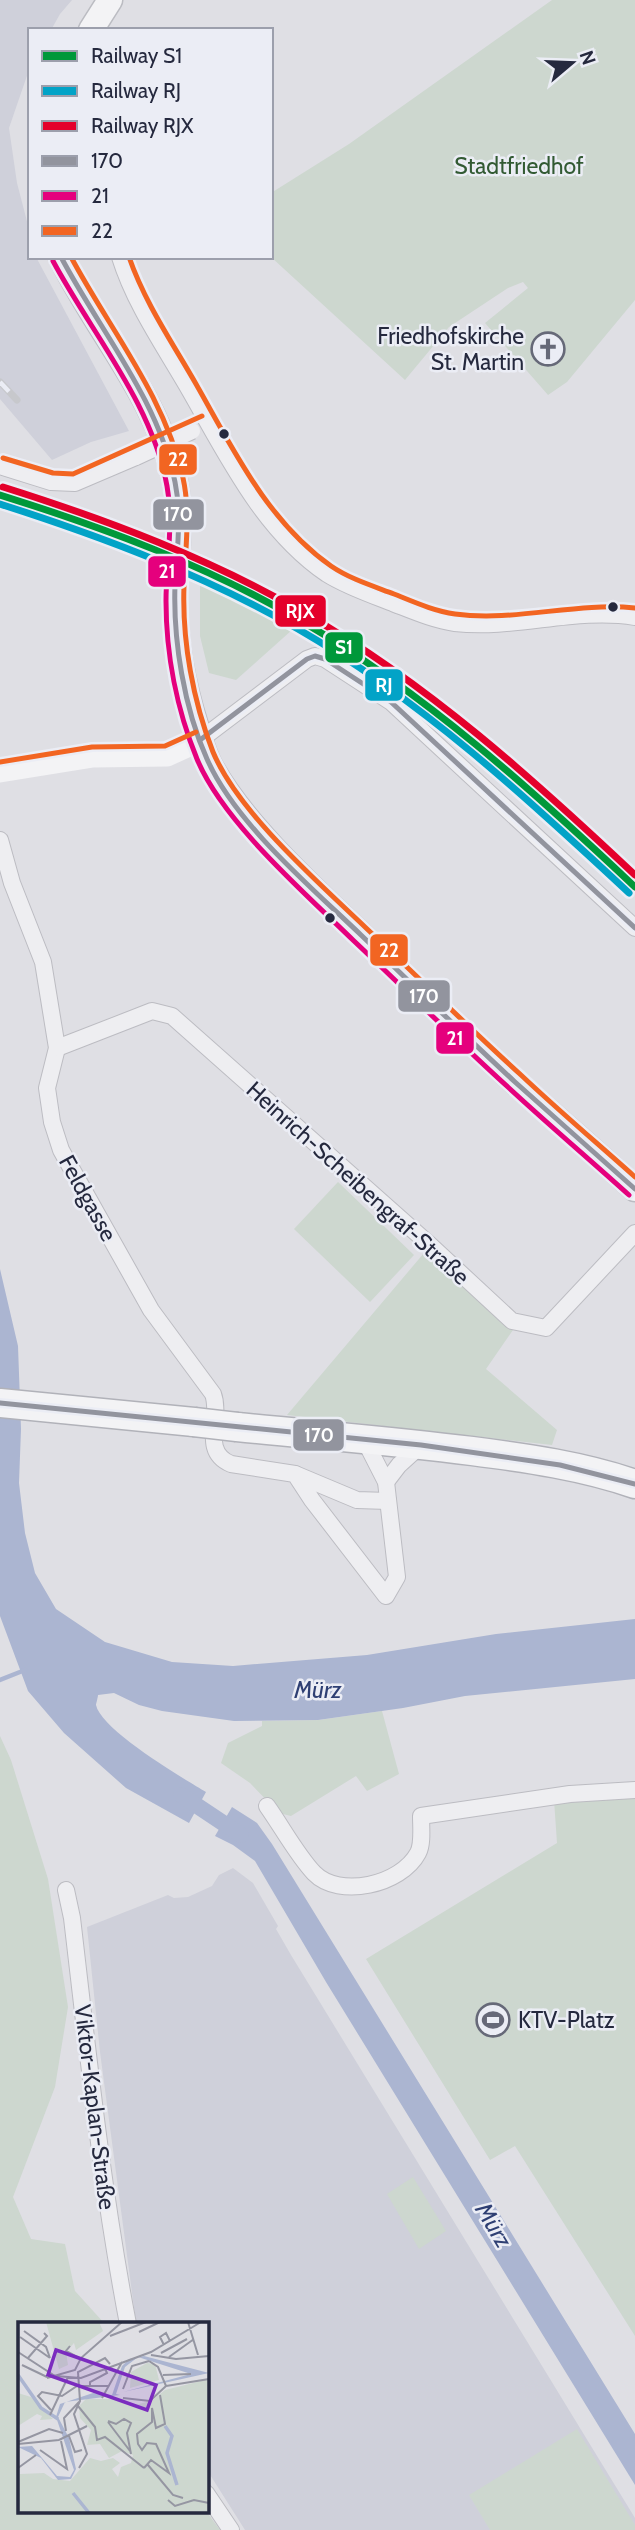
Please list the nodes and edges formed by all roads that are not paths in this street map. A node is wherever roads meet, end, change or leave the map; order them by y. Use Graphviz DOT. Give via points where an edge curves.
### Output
graph roads {
  1 [pos="110,0"];
  2 [pos="91,28"];
  3 [pos="62,259"];
  4 [pos="121,259"];
  5 [pos="209,423"];
  6 [pos="0,466"];
  7 [pos="634,614"];
  8 [pos="200,740"];
  9 [pos="0,771"];
  10 [pos="0,840"];
  11 [pos="635,928"];
  12 [pos="57,1048"];
  13 [pos="635,1189"];
  14 [pos="635,1233"];
  15 [pos="0,1403"];
  16 [pos="355,1438"];
  17 [pos="421,1445"];
  18 [pos="295,1474"];
  19 [pos="628,1478"];
  20 [pos="386,1482"];
  21 [pos="388,1501"];
  22 [pos="635,1790"];
  23 [pos="267,1806"];
  24 [pos="66,1890"];
  25 [pos="128,2322"];
  26 [pos="208,2496"];
  27 [pos="231,2530"];
  1 -- 2 [label="main road"];
  3 -- 8 [label="main road" via="153,414 167,449 179,514 174,612 177,649"];
  4 -- 5 [label="street" via="134,293"];
  5 -- 6 [label="street, bridge" via="75,483 51,482"];
  5 -- 7 [label="street" via="241,479 303,556 358,590 453,622"];
  8 -- 9 [label="street" via="167,755 93,756"];
  8 -- 11 [label="street" via="307,659 326,659 391,702"];
  8 -- 13 [label="main road" via="212,768 238,806 279,854 490,1058"];
  10 -- 12 [label="street, Feldgasse" via="43,962"];
  12 -- 14 [label="street, Heinrich-Scheibengraf-Straße" via="152,1010 172,1016 512,1321 546,1328"];
  12 -- 18 [label="street, Feldgasse" via="47,1088 61,1150 150,1310 213,1394 216,1454 231,1464"];
  15 -- 16 [label="highway, bridge"];
  16 -- 17 [label="highway"];
  16 -- 20 [label="street"];
  17 -- 19 [label="highway"];
  17 -- 20 [label="street"];
  18 -- 21 [label="street, Feldgasse" via="357,1500"];
  18 -- 21 [label="street" via="386,1595 397,1577"];
  20 -- 21 [label="street"];
  22 -- 23 [label="street" via="570,1794 421,1816 419,1851 407,1868 391,1879 354,1886 315,1875"];
  24 -- 25 [label="street, Viktor-Kaplan-Straße" via="96,2131"];
  26 -- 27 [label="street"];
}
